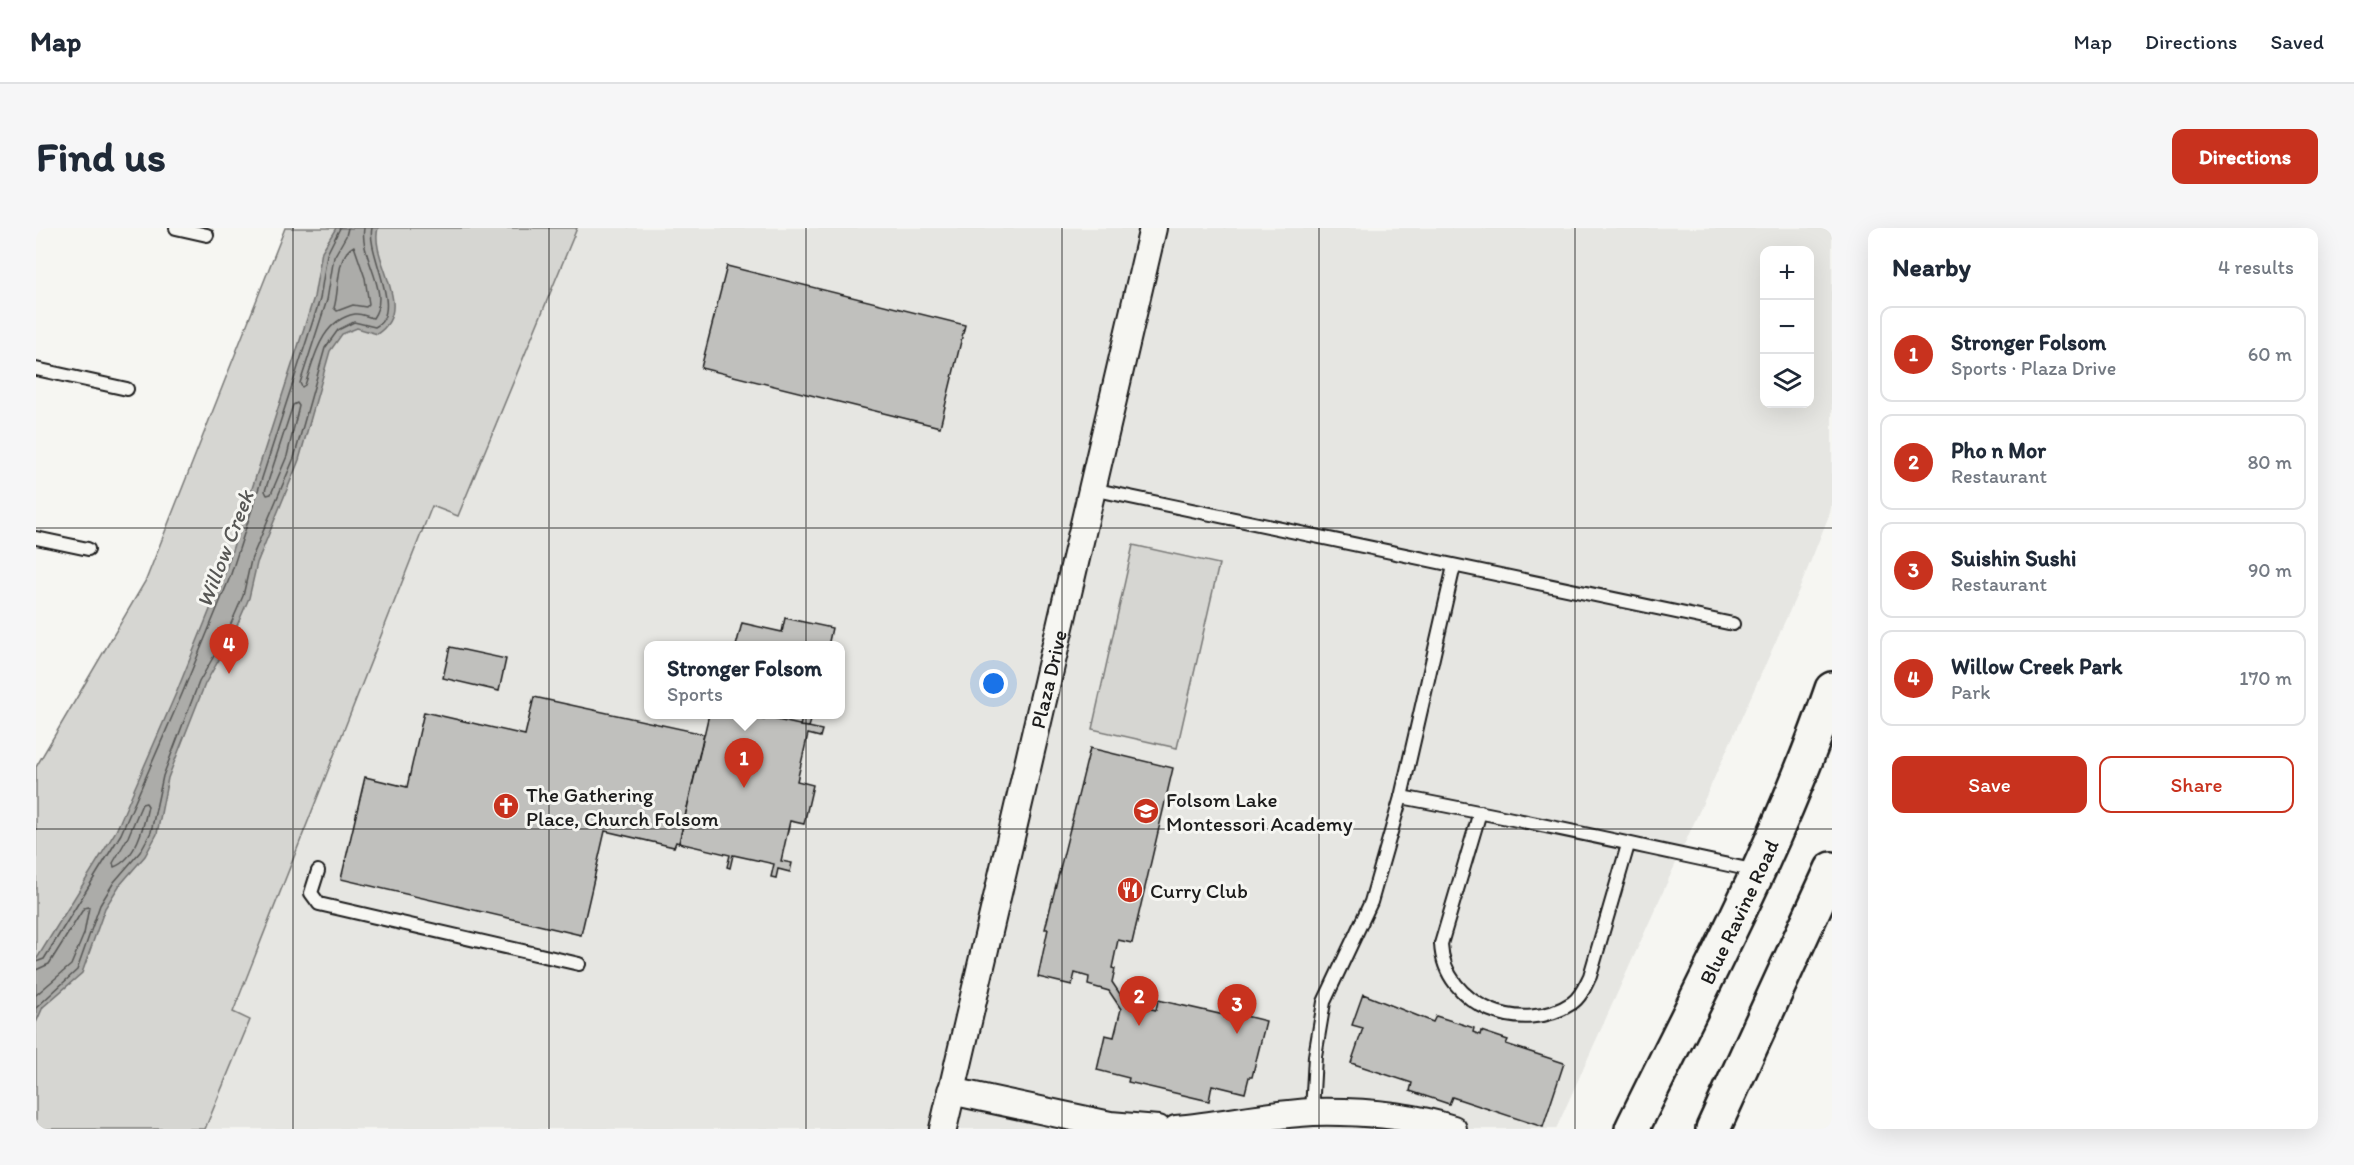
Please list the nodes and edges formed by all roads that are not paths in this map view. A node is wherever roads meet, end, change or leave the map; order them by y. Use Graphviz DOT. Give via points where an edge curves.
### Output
graph roads {
  1 [pos="176,228"];
  2 [pos="1152,228"];
  3 [pos="207,235"];
  4 [pos="36,369"];
  5 [pos="127,389"];
  6 [pos="1092,489"];
  7 [pos="36,538"];
  8 [pos="88,549"];
  9 [pos="1454,566"];
  10 [pos="1733,624"];
  11 [pos="1832,689"];
  12 [pos="1401,797"];
  13 [pos="1480,812"];
  14 [pos="1628,845"];
  15 [pos="1832,869"];
  16 [pos="318,871"];
  17 [pos="1758,871"];
  18 [pos="579,964"];
  19 [pos="951,1091"];
  20 [pos="1312,1112"];
  21 [pos="943,1129"];
  22 [pos="1158,1129"];
  23 [pos="1176,1129"];
  24 [pos="1453,1129"];
  25 [pos="1632,1129"];
  26 [pos="1713,1129"];
  1 -- 3 [label="lane"];
  2 -- 6 [label="street, Plaza Drive"];
  4 -- 5 [label="lane"];
  6 -- 9 [label="lane"];
  6 -- 19 [label="street, Plaza Drive"];
  7 -- 8 [label="lane"];
  9 -- 10 [label="lane"];
  9 -- 12 [label="lane"];
  11 -- 17 [label="main road, Blue Ravine Road" via="1814,742"];
  12 -- 13 [label="lane"];
  12 -- 20 [label="lane" via="1371,902 1324,1002 1315,1056"];
  13 -- 14 [label="lane"];
  13 -- 14 [label="lane" via="1441,944 1442,957 1466,996 1497,1014 1533,1017 1572,1003 1582,993"];
  14 -- 17 [label="lane"];
  15 -- 26 [label="main road"];
  16 -- 18 [label="lane" via="311,893 319,904"];
  17 -- 25 [label="main road, Blue Ravine Road"];
  19 -- 21 [label="street, Plaza Drive"];
  19 -- 22 [label="street" via="1110,1125"];
  20 -- 23 [label="street"];
  20 -- 24 [label="street" via="1370,1113"];
}
